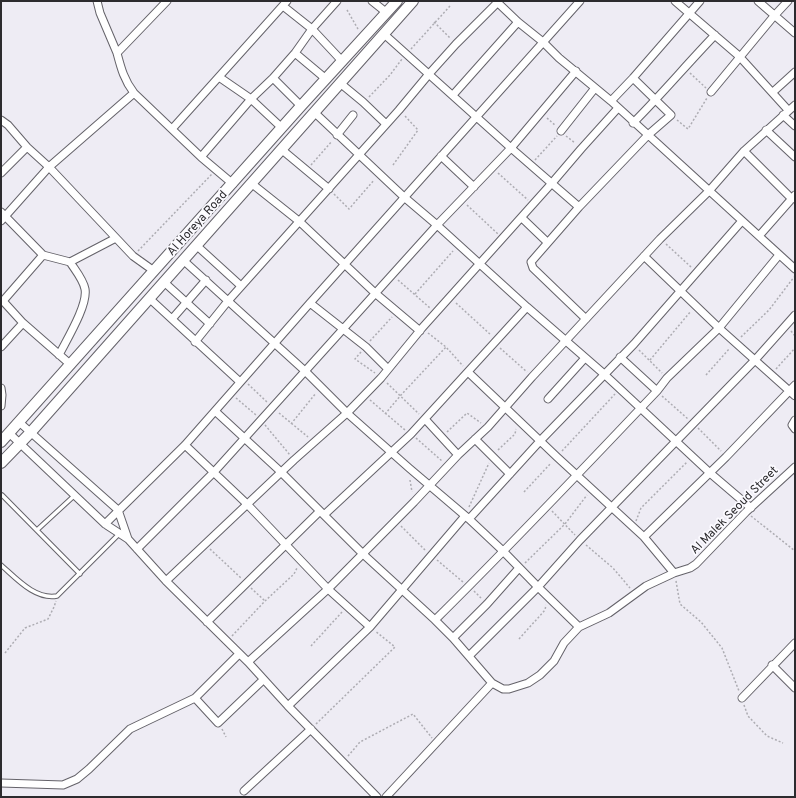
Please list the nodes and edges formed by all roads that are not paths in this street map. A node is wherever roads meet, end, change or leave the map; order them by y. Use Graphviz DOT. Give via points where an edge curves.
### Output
graph roads {
  1 [pos="97,1"];
  2 [pos="166,1"];
  3 [pos="337,1"];
  4 [pos="372,1"];
  5 [pos="397,1"];
  6 [pos="413,1"];
  7 [pos="580,1"];
  8 [pos="675,1"];
  9 [pos="700,1"];
  10 [pos="758,1"];
  11 [pos="788,1"];
  12 [pos="497,2"];
  13 [pos="285,4"];
  14 [pos="690,12"];
  15 [pos="386,13"];
  16 [pos="774,16"];
  17 [pos="518,22"];
  18 [pos="312,29"];
  19 [pos="795,33"];
  20 [pos="384,34"];
  21 [pos="715,35"];
  22 [pos="543,42"];
  23 [pos="117,53"];
  24 [pos="295,53"];
  25 [pos="739,56"];
  26 [pos="342,61"];
  27 [pos="576,71"];
  28 [pos="795,72"];
  29 [pos="429,74"];
  30 [pos="219,77"];
  31 [pos="273,78"];
  32 [pos="633,78"];
  33 [pos="326,79"];
  34 [pos="340,83"];
  35 [pos="595,88"];
  36 [pos="711,92"];
  37 [pos="773,92"];
  38 [pos="134,93"];
  39 [pos="453,95"];
  40 [pos="251,99"];
  41 [pos="611,101"];
  42 [pos="655,101"];
  43 [pos="795,105"];
  44 [pos="301,106"];
  45 [pos="618,108"];
  46 [pos="314,112"];
  47 [pos="786,112"];
  48 [pos="354,115"];
  49 [pos="476,116"];
  50 [pos="1,120"];
  51 [pos="633,123"];
  52 [pos="386,124"];
  53 [pos="795,126"];
  54 [pos="282,128"];
  55 [pos="172,129"];
  56 [pos="766,130"];
  57 [pos="561,131"];
  58 [pos="337,135"];
  59 [pos="648,135"];
  60 [pos="26,147"];
  61 [pos="511,148"];
  62 [pos="281,149"];
  63 [pos="744,151"];
  64 [pos="359,154"];
  65 [pos="441,156"];
  66 [pos="201,157"];
  67 [pos="795,157"];
  68 [pos="49,167"];
  69 [pos="1,174"];
  70 [pos="252,183"];
  71 [pos="552,183"];
  72 [pos="233,184"];
  73 [pos="474,187"];
  74 [pos="329,189"];
  75 [pos="709,190"];
  76 [pos="404,197"];
  77 [pos="793,197"];
  78 [pos="579,207"];
  79 [pos="2,216"];
  80 [pos="522,218"];
  81 [pos="300,222"];
  82 [pos="741,222"];
  83 [pos="437,225"];
  84 [pos="759,236"];
  85 [pos="116,238"];
  86 [pos="547,242"];
  87 [pos="196,245"];
  88 [pos="43,255"];
  89 [pos="779,255"];
  90 [pos="644,256"];
  91 [pos="183,260"];
  92 [pos="70,262"];
  93 [pos="345,264"];
  94 [pos="480,264"];
  95 [pos="795,270"];
  96 [pos="154,271"];
  97 [pos="206,280"];
  98 [pos="164,282"];
  99 [pos="241,286"];
  100 [pos="681,291"];
  101 [pos="375,293"];
  102 [pos="149,298"];
  103 [pos="2,300"];
  104 [pos="228,301"];
  105 [pos="186,302"];
  106 [pos="310,303"];
  107 [pos="527,307"];
  108 [pos="795,315"];
  109 [pos="172,319"];
  110 [pos="586,319"];
  111 [pos="23,323"];
  112 [pos="210,324"];
  113 [pos="719,328"];
  114 [pos="343,329"];
  115 [pos="421,330"];
  116 [pos="566,341"];
  117 [pos="195,342"];
  118 [pos="274,343"];
  119 [pos="1,347"];
  120 [pos="59,355"];
  121 [pos="620,357"];
  122 [pos="585,358"];
  123 [pos="755,360"];
  124 [pos="70,364"];
  125 [pos="388,369"];
  126 [pos="305,371"];
  127 [pos="468,372"];
  128 [pos="604,374"];
  129 [pos="241,381"];
  130 [pos="795,385"];
  131 [pos="1,388"];
  132 [pos="657,391"];
  133 [pos="789,391"];
  134 [pos="795,396"];
  135 [pos="548,399"];
  136 [pos="1,406"];
  137 [pos="504,408"];
  138 [pos="641,408"];
  139 [pos="215,411"];
  140 [pos="347,413"];
  141 [pos="425,419"];
  142 [pos="795,420"];
  143 [pos="19,422"];
  144 [pos="795,429"];
  145 [pos="31,432"];
  146 [pos="9,433"];
  147 [pos="245,437"];
  148 [pos="475,439"];
  149 [pos="1,441"];
  150 [pos="540,441"];
  151 [pos="676,441"];
  152 [pos="20,443"];
  153 [pos="185,445"];
  154 [pos="391,453"];
  155 [pos="458,455"];
  156 [pos="1,463"];
  157 [pos="795,467"];
  158 [pos="214,472"];
  159 [pos="281,472"];
  160 [pos="710,473"];
  161 [pos="510,474"];
  162 [pos="576,474"];
  163 [pos="430,486"];
  164 [pos="2,495"];
  165 [pos="74,495"];
  166 [pos="247,504"];
  167 [pos="612,508"];
  168 [pos="118,510"];
  169 [pos="749,510"];
  170 [pos="322,513"];
  171 [pos="467,518"];
  172 [pos="105,524"];
  173 [pos="125,528"];
  174 [pos="37,530"];
  175 [pos="119,534"];
  176 [pos="644,537"];
  177 [pos="128,539"];
  178 [pos="286,545"];
  179 [pos="137,549"];
  180 [pos="503,551"];
  181 [pos="363,554"];
  182 [pos="1,565"];
  183 [pos="520,568"];
  184 [pos="674,573"];
  185 [pos="80,574"];
  186 [pos="166,581"];
  187 [pos="538,588"];
  188 [pos="328,589"];
  189 [pos="402,589"];
  190 [pos="435,620"];
  191 [pos="207,622"];
  192 [pos="370,627"];
  193 [pos="579,627"];
  194 [pos="453,638"];
  195 [pos="795,643"];
  196 [pos="239,654"];
  197 [pos="469,656"];
  198 [pos="248,662"];
  199 [pos="772,665"];
  200 [pos="264,680"];
  201 [pos="492,683"];
  202 [pos="795,688"];
  203 [pos="195,698"];
  204 [pos="742,698"];
  205 [pos="288,706"];
  206 [pos="311,729"];
  207 [pos="1,783"];
  208 [pos="244,791"];
  209 [pos="377,797"];
  210 [pos="386,797"];
  1 -- 23 [label="street"];
  2 -- 23 [label="street"];
  3 -- 18 [label="street"];
  4 -- 15 [label="street"];
  5 -- 15 [label="main road, Al Horeya Road"];
  6 -- 20 [label="main road, Al Horeya Road"];
  7 -- 22 [label="street"];
  8 -- 14 [label="street"];
  9 -- 14 [label="street"];
  10 -- 16 [label="street"];
  11 -- 16 [label="street"];
  12 -- 17 [label="street"];
  12 -- 29 [label="street"];
  13 -- 18 [label="street"];
  13 -- 30 [label="street"];
  14 -- 21 [label="street"];
  14 -- 32 [label="street"];
  15 -- 26 [label="main road, Al Horeya Road"];
  16 -- 19 [label="street"];
  16 -- 25 [label="street"];
  17 -- 22 [label="street"];
  17 -- 39 [label="street"];
  18 -- 24 [label="street"];
  18 -- 26 [label="street"];
  20 -- 29 [label="street"];
  20 -- 34 [label="main road, Al Horeya Road"];
  21 -- 25 [label="street"];
  21 -- 42 [label="street"];
  22 -- 27 [label="street"];
  22 -- 49 [label="street"];
  23 -- 38 [label="street" via="122,74"];
  24 -- 31 [label="street"];
  24 -- 33 [label="street"];
  25 -- 36 [label="street"];
  25 -- 37 [label="street"];
  26 -- 33 [label="main road, Al Horeya Road"];
  27 -- 35 [label="street"];
  27 -- 61 [label="street"];
  28 -- 37 [label="street"];
  29 -- 39 [label="street"];
  29 -- 52 [label="street"];
  30 -- 40 [label="street"];
  30 -- 55 [label="street"];
  31 -- 40 [label="street"];
  31 -- 44 [label="street"];
  32 -- 41 [label="street"];
  32 -- 42 [label="street"];
  33 -- 44 [label="main road, Al Horeya Road"];
  34 -- 46 [label="main road, Al Horeya Road"];
  34 -- 52 [label="street"];
  35 -- 41 [label="street"];
  35 -- 57 [label="street"];
  37 -- 47 [label="street"];
  38 -- 55 [label="street"];
  38 -- 68 [label="street"];
  39 -- 49 [label="street"];
  40 -- 54 [label="street"];
  40 -- 66 [label="street"];
  41 -- 45 [label="street"];
  42 -- 51 [label="street"];
  42 -- 59 [label="street" via="670,115"];
  43 -- 47 [label="street"];
  44 -- 54 [label="main road, Al Horeya Road"];
  45 -- 51 [label="street"];
  45 -- 71 [label="street"];
  46 -- 58 [label="street"];
  46 -- 62 [label="main road, Al Horeya Road"];
  47 -- 53 [label="street"];
  47 -- 56 [label="street"];
  48 -- 58 [label="street"];
  49 -- 61 [label="street"];
  49 -- 65 [label="street"];
  50 -- 60 [label="street"];
  51 -- 59 [label="street"];
  52 -- 64 [label="street"];
  54 -- 72 [label="main road, Al Horeya Road"];
  55 -- 66 [label="street"];
  56 -- 63 [label="street"];
  56 -- 67 [label="street"];
  58 -- 64 [label="street"];
  59 -- 75 [label="street"];
  59 -- 78 [label="street"];
  60 -- 68 [label="street"];
  60 -- 69 [label="street"];
  61 -- 71 [label="street"];
  61 -- 73 [label="street"];
  62 -- 70 [label="main road, Al Horeya Road"];
  62 -- 74 [label="street"];
  63 -- 75 [label="street"];
  63 -- 77 [label="street"];
  64 -- 74 [label="street"];
  64 -- 76 [label="street"];
  65 -- 73 [label="street"];
  65 -- 76 [label="street"];
  66 -- 72 [label="street"];
  68 -- 79 [label="street"];
  68 -- 85 [label="street"];
  70 -- 81 [label="street"];
  70 -- 87 [label="main road, Al Horeya Road"];
  71 -- 78 [label="street"];
  71 -- 80 [label="street"];
  72 -- 96 [label="main road, Al Horeya Road"];
  73 -- 83 [label="street"];
  74 -- 81 [label="street"];
  75 -- 82 [label="street"];
  75 -- 90 [label="street"];
  76 -- 83 [label="street"];
  76 -- 93 [label="street"];
  77 -- 84 [label="street"];
  78 -- 86 [label="street"];
  79 -- 88 [label="street"];
  80 -- 86 [label="street"];
  80 -- 94 [label="street"];
  81 -- 93 [label="street"];
  81 -- 99 [label="street"];
  82 -- 84 [label="street"];
  82 -- 100 [label="street"];
  83 -- 94 [label="street"];
  83 -- 101 [label="street"];
  84 -- 89 [label="street"];
  85 -- 92 [label="street"];
  85 -- 96 [label="street" via="133,256"];
  86 -- 110 [label="street" via="532,260 532,267"];
  87 -- 91 [label="main road, Al Horeya Road"];
  87 -- 99 [label="street"];
  88 -- 92 [label="street"];
  88 -- 103 [label="street"];
  89 -- 95 [label="street"];
  89 -- 113 [label="street"];
  90 -- 100 [label="street"];
  90 -- 110 [label="street"];
  91 -- 97 [label="street"];
  91 -- 98 [label="main road, Al Horeya Road"];
  92 -- 120 [label="street" via="85,287 85,299"];
  93 -- 101 [label="street"];
  93 -- 106 [label="street"];
  94 -- 107 [label="street"];
  94 -- 115 [label="street"];
  96 -- 124 [label="main road, Al Horeya Road"];
  97 -- 104 [label="street"];
  97 -- 105 [label="street"];
  98 -- 102 [label="main road, Al Horeya Road"];
  98 -- 105 [label="street"];
  99 -- 104 [label="street"];
  100 -- 113 [label="street"];
  100 -- 121 [label="street"];
  101 -- 114 [label="street"];
  101 -- 115 [label="street"];
  102 -- 109 [label="street"];
  102 -- 145 [label="main road, Al Horeya Road"];
  103 -- 111 [label="street"];
  104 -- 112 [label="street"];
  104 -- 118 [label="street"];
  105 -- 109 [label="street"];
  105 -- 112 [label="street"];
  106 -- 114 [label="street"];
  106 -- 118 [label="street"];
  107 -- 116 [label="street"];
  107 -- 127 [label="street"];
  108 -- 123 [label="street"];
  109 -- 117 [label="street"];
  110 -- 116 [label="street"];
  111 -- 119 [label="street"];
  111 -- 120 [label="street"];
  112 -- 117 [label="street"];
  113 -- 123 [label="street"];
  113 -- 132 [label="street"];
  114 -- 125 [label="street"];
  114 -- 126 [label="street"];
  115 -- 125 [label="street"];
  116 -- 122 [label="street"];
  116 -- 137 [label="street"];
  117 -- 129 [label="street"];
  118 -- 126 [label="street"];
  118 -- 129 [label="street"];
  120 -- 124 [label="street"];
  121 -- 128 [label="street"];
  121 -- 132 [label="street"];
  122 -- 128 [label="street"];
  122 -- 135 [label="street"];
  123 -- 133 [label="street"];
  123 -- 151 [label="street"];
  124 -- 143 [label="main road, Al Horeya Road"];
  125 -- 140 [label="street"];
  126 -- 140 [label="street"];
  126 -- 147 [label="street"];
  127 -- 137 [label="street"];
  127 -- 141 [label="street"];
  128 -- 138 [label="street"];
  128 -- 150 [label="street"];
  129 -- 139 [label="street"];
  130 -- 133 [label="street"];
  131 -- 136 [label="street"];
  132 -- 138 [label="street"];
  133 -- 134 [label="street"];
  133 -- 160 [label="street"];
  137 -- 148 [label="street"];
  137 -- 150 [label="street"];
  138 -- 151 [label="street"];
  138 -- 162 [label="street"];
  139 -- 147 [label="street"];
  139 -- 153 [label="street"];
  140 -- 154 [label="street"];
  140 -- 159 [label="street"];
  141 -- 154 [label="street"];
  141 -- 155 [label="street"];
  142 -- 144 [label="street" via="792,425"];
  143 -- 145 [label="street"];
  143 -- 146 [label="main road, Al Horeya Road"];
  145 -- 152 [label="main road, Al Horeya Road"];
  145 -- 168 [label="street"];
  146 -- 149 [label="main road, Al Horeya Road"];
  146 -- 152 [label="street"];
  147 -- 158 [label="street"];
  147 -- 159 [label="street"];
  148 -- 155 [label="street"];
  148 -- 161 [label="street"];
  150 -- 161 [label="street"];
  150 -- 162 [label="street"];
  151 -- 160 [label="street"];
  151 -- 167 [label="street"];
  152 -- 156 [label="main road, Al Horeya Road"];
  152 -- 165 [label="street"];
  153 -- 158 [label="street"];
  153 -- 168 [label="street"];
  154 -- 163 [label="street"];
  154 -- 170 [label="street"];
  155 -- 163 [label="street"];
  157 -- 169 [label="street, Al Malek Seoud Street"];
  158 -- 166 [label="street"];
  158 -- 179 [label="street"];
  159 -- 166 [label="street"];
  159 -- 170 [label="street"];
  160 -- 169 [label="street"];
  160 -- 176 [label="street"];
  161 -- 171 [label="street"];
  162 -- 167 [label="street"];
  162 -- 180 [label="street"];
  163 -- 171 [label="street"];
  163 -- 181 [label="street"];
  164 -- 174 [label="lane"];
  165 -- 172 [label="street"];
  165 -- 174 [label="lane"];
  166 -- 178 [label="street"];
  166 -- 186 [label="street"];
  167 -- 176 [label="street"];
  167 -- 187 [label="street"];
  168 -- 172 [label="street"];
  168 -- 173 [label="street"];
  169 -- 184 [label="street, Al Malek Seoud Street" via="696,564"];
  170 -- 178 [label="street"];
  170 -- 181 [label="street"];
  171 -- 180 [label="street"];
  171 -- 189 [label="street"];
  172 -- 175 [label="street"];
  173 -- 175 [label="lane"];
  173 -- 177 [label="street"];
  174 -- 185 [label="lane"];
  175 -- 177 [label="street"];
  175 -- 185 [label="lane"];
  176 -- 184 [label="street"];
  177 -- 179 [label="street"];
  178 -- 188 [label="street"];
  178 -- 191 [label="street"];
  179 -- 186 [label="street"];
  180 -- 183 [label="street"];
  180 -- 190 [label="street"];
  181 -- 188 [label="street"];
  181 -- 189 [label="street"];
  182 -- 185 [label="lane" via="31,590 46,597 57,596"];
  183 -- 187 [label="street"];
  183 -- 194 [label="street"];
  184 -- 193 [label="street, Al Malek Seoud Street" via="635,593 609,613"];
  186 -- 191 [label="street"];
  187 -- 193 [label="street"];
  187 -- 197 [label="street"];
  188 -- 192 [label="street"];
  188 -- 198 [label="street"];
  189 -- 190 [label="street"];
  189 -- 192 [label="street"];
  190 -- 194 [label="street"];
  191 -- 196 [label="street"];
  192 -- 205 [label="street"];
  193 -- 201 [label="street, Al Malek Seoud Street" via="564,642 554,661 528,683 509,689 497,687"];
  194 -- 197 [label="street"];
  195 -- 199 [label="street"];
  196 -- 198 [label="street"];
  196 -- 203 [label="street"];
  197 -- 201 [label="street"];
  198 -- 200 [label="street"];
  199 -- 202 [label="street"];
  199 -- 204 [label="street"];
  200 -- 203 [label="street" via="218,722"];
  200 -- 205 [label="street"];
  201 -- 210 [label="street"];
  203 -- 207 [label="street" via="130,729 84,775 70,783"];
  205 -- 206 [label="street"];
  206 -- 208 [label="street"];
  206 -- 209 [label="street"];
}
